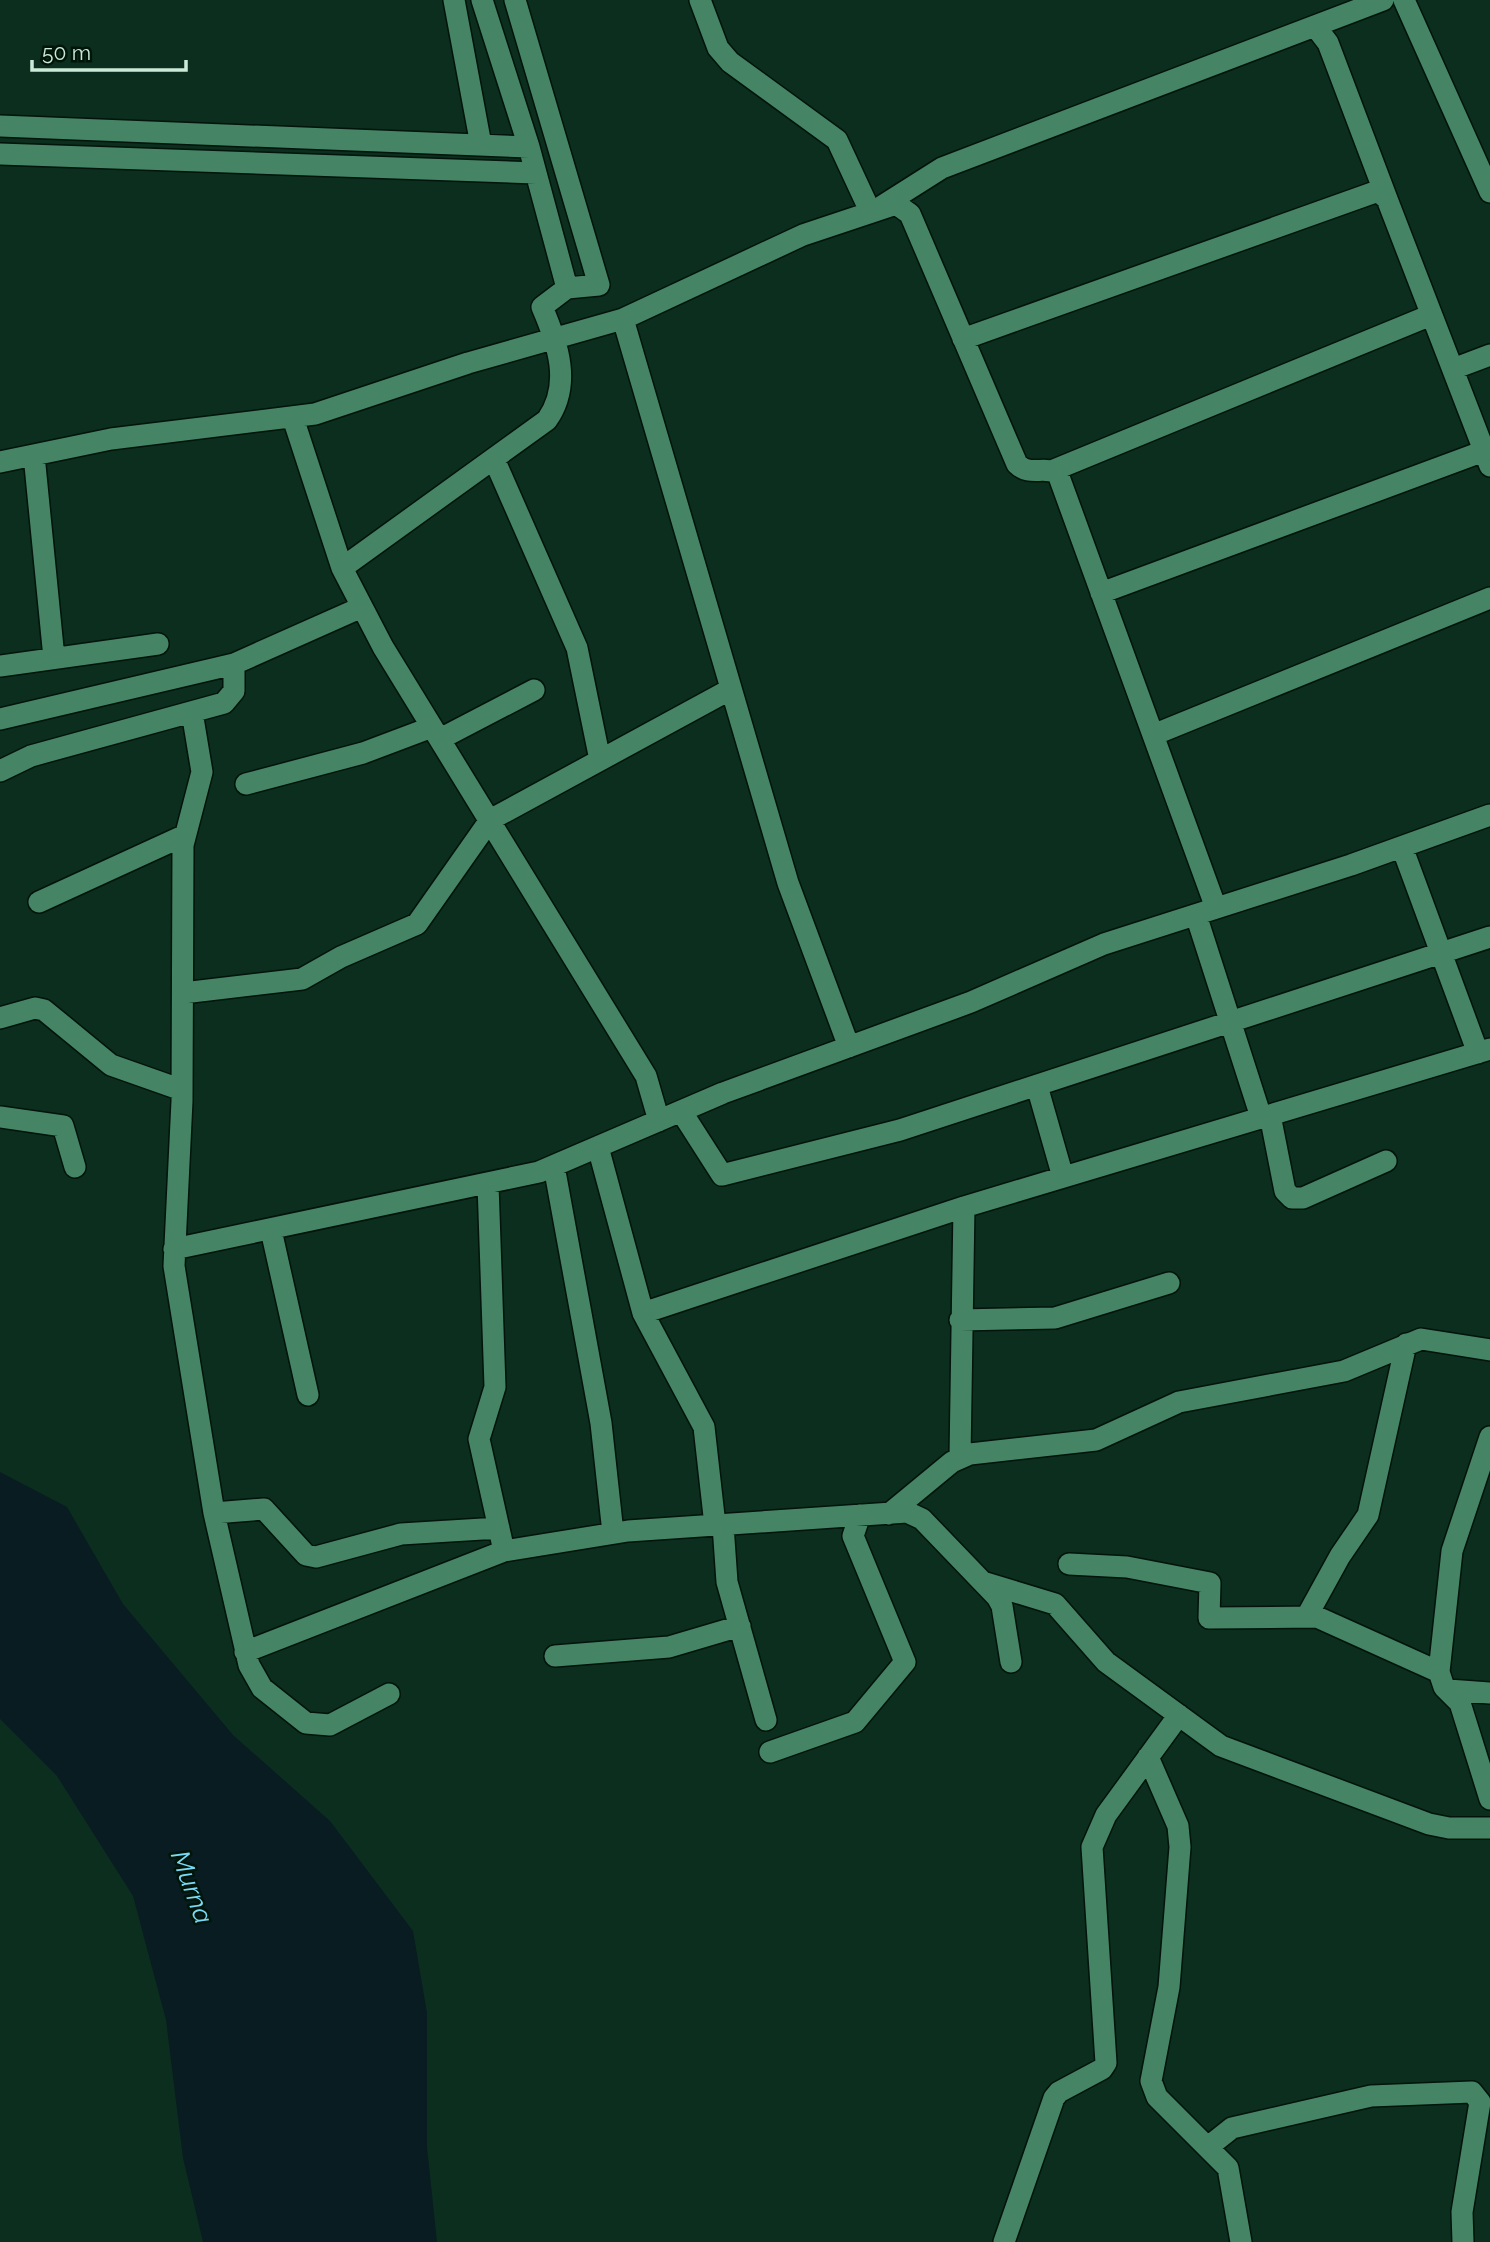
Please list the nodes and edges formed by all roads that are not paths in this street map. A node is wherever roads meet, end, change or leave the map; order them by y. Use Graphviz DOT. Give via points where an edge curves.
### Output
graph roads {
  1 [pos="454,0"];
  2 [pos="482,0"];
  3 [pos="515,0"];
  4 [pos="700,0"];
  5 [pos="1383,0"];
  6 [pos="1404,0"];
  7 [pos="1315,26"];
  8 [pos="0,125"];
  9 [pos="481,145"];
  10 [pos="529,147"];
  11 [pos="0,154"];
  12 [pos="536,173"];
  13 [pos="1490,192"];
  14 [pos="1387,200"];
  15 [pos="875,209"];
  16 [pos="567,288"];
  17 [pos="1431,315"];
  18 [pos="623,319"];
  19 [pos="555,338"];
  20 [pos="963,339"];
  21 [pos="1490,355"];
  22 [pos="1453,369"];
  23 [pos="293,418"];
  24 [pos="34,455"];
  25 [pos="494,459"];
  26 [pos="1487,459"];
  27 [pos="0,462"];
  28 [pos="1054,470"];
  29 [pos="342,568"];
  30 [pos="1101,593"];
  31 [pos="1490,598"];
  32 [pos="362,607"];
  33 [pos="158,644"];
  34 [pos="54,658"];
  35 [pos="234,664"];
  36 [pos="0,666"];
  37 [pos="731,689"];
  38 [pos="534,690"];
  39 [pos="192,712"];
  40 [pos="0,719"];
  41 [pos="436,733"];
  42 [pos="1153,735"];
  43 [pos="600,760"];
  44 [pos="0,771"];
  45 [pos="246,784"];
  46 [pos="1490,815"];
  47 [pos="490,820"];
  48 [pos="183,836"];
  49 [pos="1402,847"];
  50 [pos="39,902"];
  51 [pos="1206,912"];
  52 [pos="1490,937"];
  53 [pos="1441,955"];
  54 [pos="183,993"];
  55 [pos="0,1018"];
  56 [pos="1230,1020"];
  57 [pos="849,1047"];
  58 [pos="1484,1051"];
  59 [pos="1037,1086"];
  60 [pos="183,1090"];
  61 [pos="681,1111"];
  62 [pos="1265,1116"];
  63 [pos="0,1117"];
  64 [pos="659,1121"];
  65 [pos="598,1147"];
  66 [pos="1386,1161"];
  67 [pos="554,1166"];
  68 [pos="75,1167"];
  69 [pos="1063,1177"];
  70 [pos="488,1184"];
  71 [pos="964,1206"];
  72 [pos="271,1230"];
  73 [pos="174,1249"];
  74 [pos="1170,1283"];
  75 [pos="643,1313"];
  76 [pos="960,1320"];
  77 [pos="1406,1344"];
  78 [pos="1490,1350"];
  79 [pos="308,1395"];
  80 [pos="1490,1437"];
  81 [pos="960,1457"];
  82 [pos="214,1513"];
  83 [pos="889,1514"];
  84 [pos="860,1515"];
  85 [pos="719,1525"];
  86 [pos="499,1528"];
  87 [pos="613,1533"];
  88 [pos="504,1551"];
  89 [pos="1069,1564"];
  90 [pos="986,1583"];
  91 [pos="1307,1616"];
  92 [pos="740,1626"];
  93 [pos="245,1652"];
  94 [pos="555,1656"];
  95 [pos="1011,1662"];
  96 [pos="1444,1681"];
  97 [pos="1490,1693"];
  98 [pos="389,1694"];
  99 [pos="1178,1715"];
  100 [pos="766,1720"];
  101 [pos="770,1752"];
  102 [pos="1148,1757"];
  103 [pos="1490,1799"];
  104 [pos="1490,1828"];
  105 [pos="1208,2147"];
  106 [pos="1004,2242"];
  107 [pos="1241,2242"];
  108 [pos="1463,2242"];
  1 -- 9 [label="street"];
  2 -- 10 [label="street"];
  3 -- 16 [label="street" via="599,285"];
  4 -- 15 [label="street" via="718,48 730,62 840,144"];
  5 -- 7 [label="street"];
  6 -- 13 [label="street"];
  7 -- 14 [label="street" via="1328,43"];
  7 -- 15 [label="street" via="942,168"];
  8 -- 9 [label="street"];
  9 -- 10 [label="street"];
  10 -- 12 [label="street"];
  11 -- 12 [label="street"];
  12 -- 16 [label="street"];
  14 -- 17 [label="street"];
  14 -- 20 [label="street" via="1378,191 1371,192"];
  15 -- 18 [label="street" via="803,235"];
  15 -- 20 [label="street" via="896,204 909,214"];
  16 -- 19 [label="street" via="542,307"];
  17 -- 22 [label="street"];
  17 -- 28 [label="street"];
  18 -- 19 [label="street"];
  18 -- 37 [label="street"];
  19 -- 23 [label="street"];
  19 -- 25 [label="street" via="561,380 555,408 547,420"];
  20 -- 28 [label="street" via="1017,464 1026,471"];
  21 -- 22 [label="street"];
  22 -- 26 [label="street"];
  23 -- 24 [label="street" via="123,438"];
  23 -- 29 [label="street"];
  24 -- 27 [label="street"];
  24 -- 34 [label="street"];
  25 -- 29 [label="street"];
  25 -- 43 [label="street" via="574,638"];
  26 -- 30 [label="street"];
  28 -- 30 [label="street"];
  29 -- 32 [label="street"];
  30 -- 42 [label="street"];
  31 -- 42 [label="street"];
  32 -- 35 [label="street"];
  32 -- 41 [label="street"];
  33 -- 34 [label="street"];
  34 -- 36 [label="street"];
  35 -- 39 [label="street" via="232,696 224,703"];
  35 -- 40 [label="street"];
  37 -- 43 [label="street"];
  37 -- 57 [label="street" via="788,883"];
  38 -- 41 [label="street"];
  39 -- 44 [label="street" via="31,756"];
  39 -- 48 [label="street" via="202,772"];
  41 -- 45 [label="street"];
  41 -- 47 [label="street"];
  42 -- 51 [label="street"];
  43 -- 47 [label="street"];
  46 -- 49 [label="street"];
  47 -- 54 [label="street" via="417,924 302,979"];
  47 -- 64 [label="street" via="646,1076"];
  48 -- 50 [label="street"];
  48 -- 54 [label="street"];
  49 -- 51 [label="street"];
  49 -- 53 [label="street"];
  51 -- 56 [label="street"];
  51 -- 57 [label="street" via="1104,944 971,1002"];
  52 -- 53 [label="street"];
  53 -- 56 [label="street"];
  53 -- 58 [label="street"];
  54 -- 60 [label="street"];
  55 -- 60 [label="street" via="35,1008 44,1010 111,1065"];
  56 -- 59 [label="street"];
  56 -- 62 [label="street"];
  57 -- 61 [label="street"];
  58 -- 62 [label="street"];
  59 -- 61 [label="street" via="900,1130 722,1175"];
  59 -- 69 [label="street"];
  60 -- 73 [label="street"];
  61 -- 64 [label="street"];
  62 -- 66 [label="street" via="1285,1191 1292,1198 1303,1198"];
  62 -- 69 [label="street"];
  63 -- 68 [label="street" via="62,1126"];
  64 -- 65 [label="street"];
  65 -- 67 [label="street"];
  65 -- 75 [label="street"];
  67 -- 70 [label="street"];
  67 -- 87 [label="street" via="601,1423"];
  69 -- 71 [label="street"];
  70 -- 72 [label="street"];
  70 -- 86 [label="street" via="495,1388 479,1439"];
  71 -- 75 [label="street"];
  71 -- 76 [label="street"];
  72 -- 73 [label="street"];
  72 -- 79 [label="street"];
  73 -- 82 [label="street"];
  74 -- 76 [label="street" via="1055,1318"];
  75 -- 85 [label="street" via="704,1427"];
  76 -- 81 [label="street"];
  77 -- 78 [label="street" via="1430,1338"];
  77 -- 81 [label="street" via="1336,1373 1179,1402 1096,1440"];
  77 -- 91 [label="street" via="1368,1515"];
  80 -- 96 [label="street" via="1452,1551"];
  81 -- 83 [label="street"];
  82 -- 86 [label="street" via="264,1509 306,1555 316,1558 401,1534"];
  82 -- 93 [label="street"];
  83 -- 84 [label="street"];
  83 -- 90 [label="street" via="907,1512 922,1520"];
  84 -- 85 [label="street"];
  84 -- 101 [label="street" via="853,1536 905,1662 855,1722"];
  85 -- 87 [label="street"];
  85 -- 92 [label="street" via="727,1582"];
  86 -- 88 [label="street"];
  87 -- 88 [label="street"];
  88 -- 93 [label="street"];
  89 -- 91 [label="street" via="1127,1567 1210,1583 1209,1618"];
  90 -- 95 [label="street" via="1002,1606"];
  90 -- 99 [label="street" via="1055,1604 1102,1659"];
  91 -- 96 [label="street" via="1329,1621"];
  92 -- 94 [label="street" via="669,1647"];
  92 -- 100 [label="street"];
  93 -- 98 [label="street" via="262,1688 314,1726 330,1726"];
  96 -- 97 [label="street"];
  96 -- 103 [label="street" via="1460,1703"];
  99 -- 102 [label="street"];
  99 -- 104 [label="street" via="1230,1751 1429,1824"];
  102 -- 105 [label="street" via="1178,1826 1180,1847 1169,1987 1151,2081 1157,2097"];
  102 -- 106 [label="street" via="1106,1815 1092,1847 1106,2063 1054,2098"];
  105 -- 107 [label="street" via="1228,2168"];
  105 -- 108 [label="street" via="1232,2128 1371,2096 1472,2092 1480,2102 1462,2212"];
}
